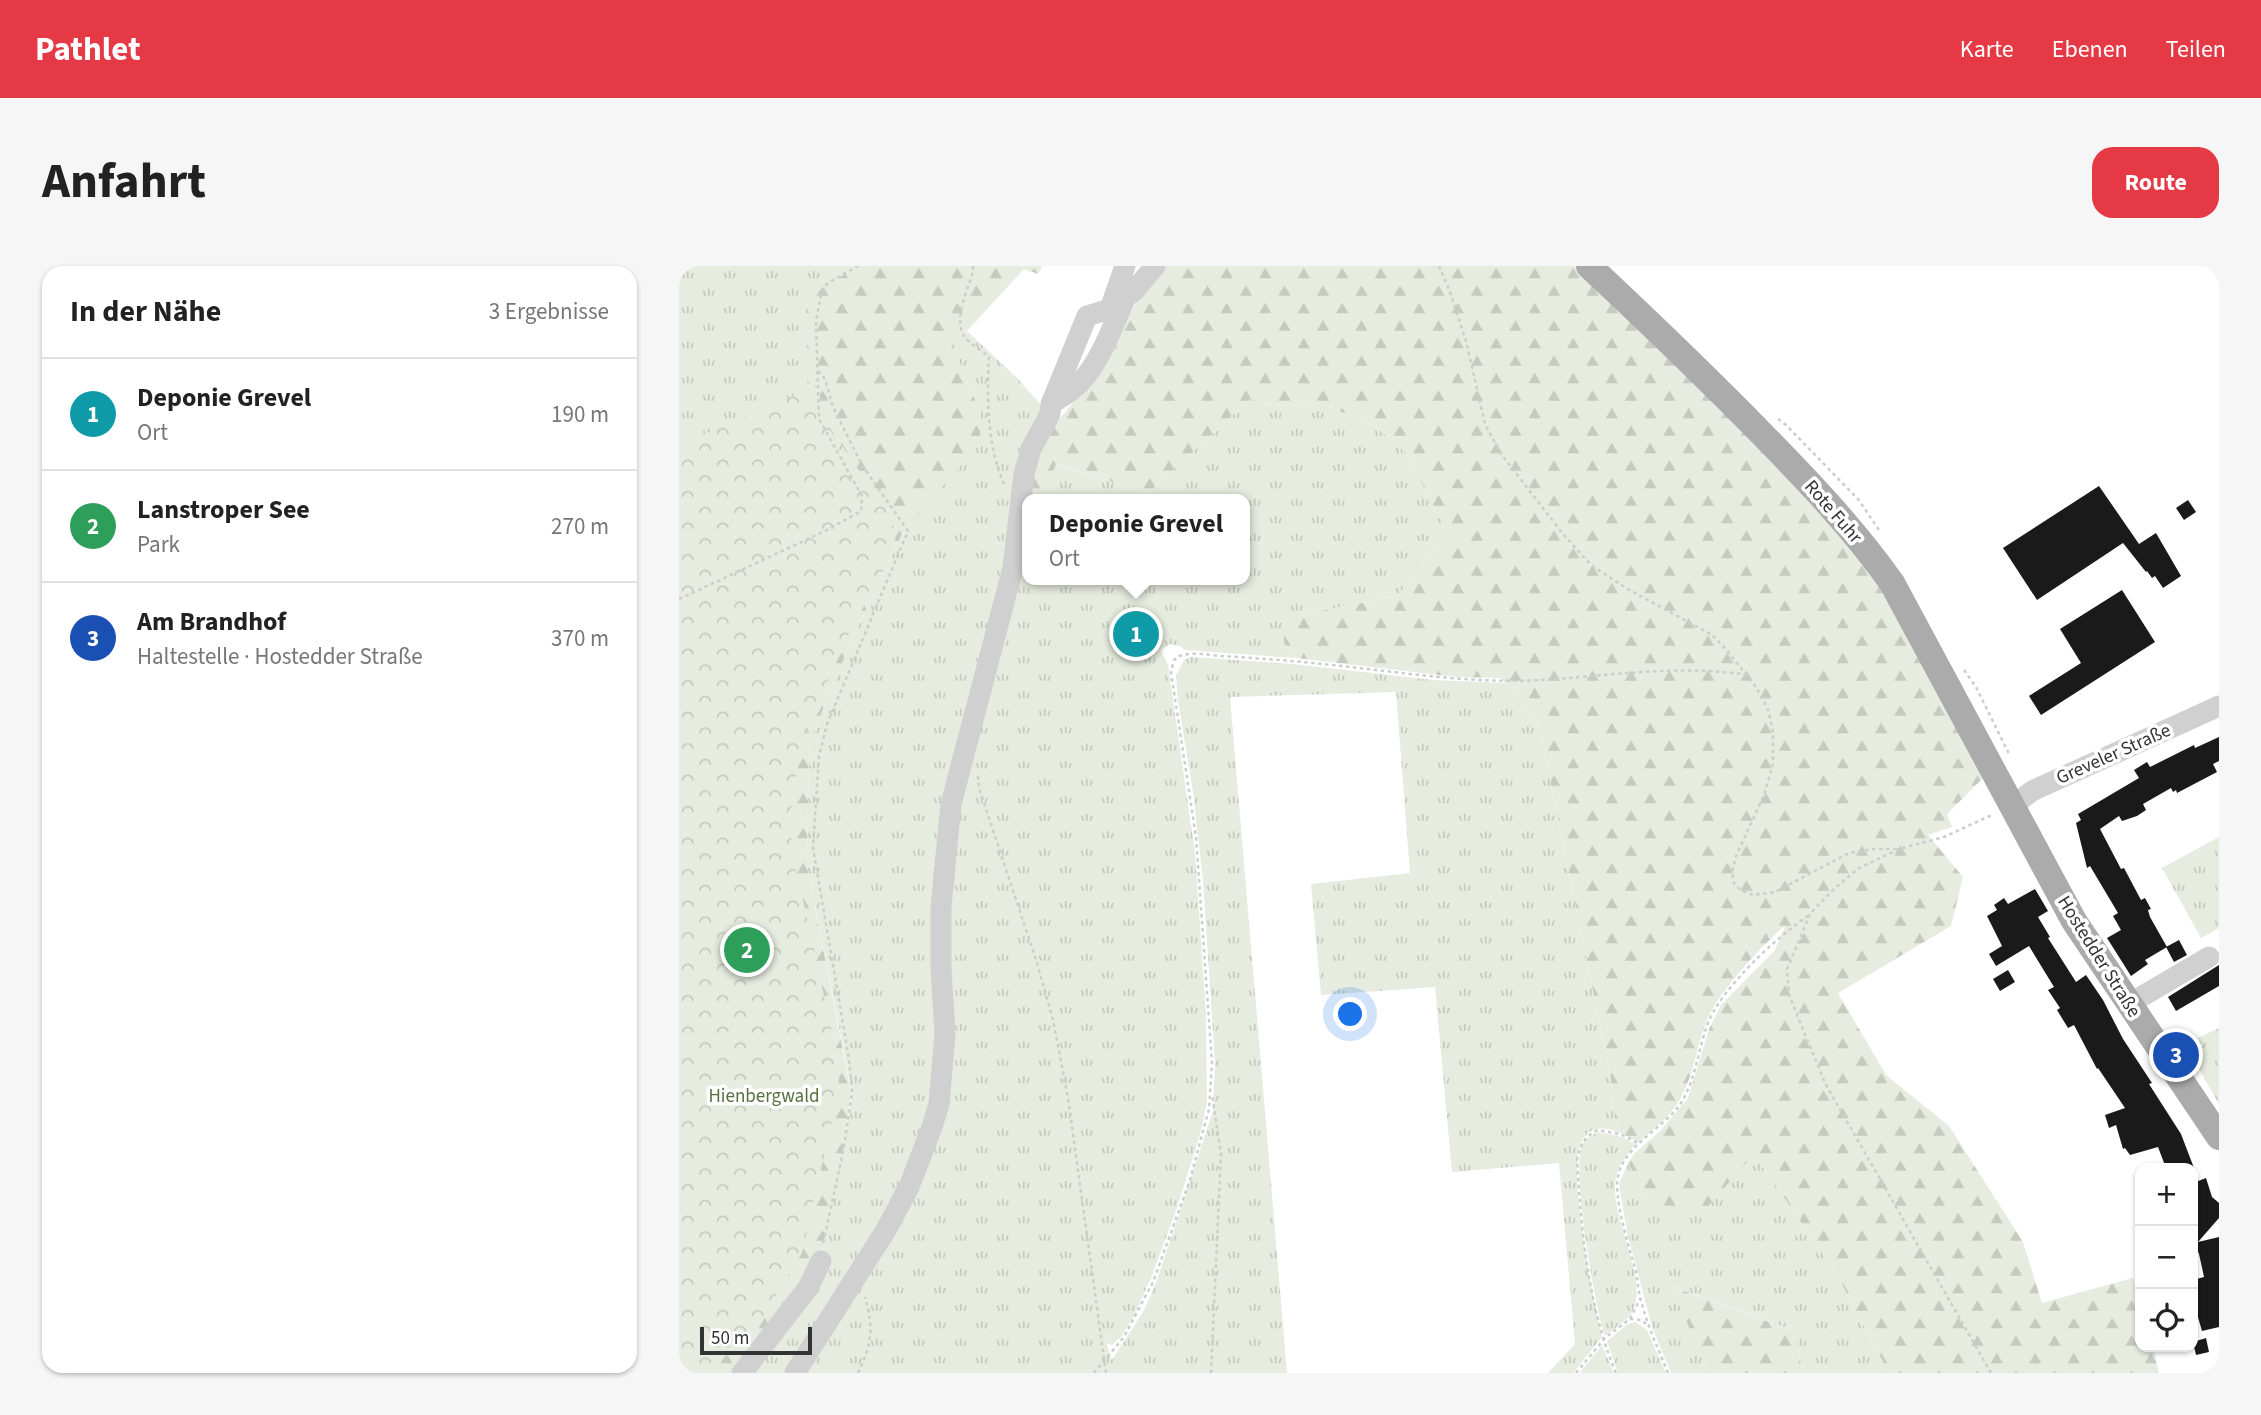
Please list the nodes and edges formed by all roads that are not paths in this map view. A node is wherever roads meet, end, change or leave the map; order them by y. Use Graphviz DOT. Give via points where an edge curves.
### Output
graph roads {
  1 [pos="1125,266"];
  2 [pos="1155,266"];
  3 [pos="1589,266"];
  4 [pos="1118,303"];
  5 [pos="2219,706"];
  6 [pos="2011,807"];
  7 [pos="2209,957"];
  8 [pos="2129,1004"];
  9 [pos="2219,1137"];
  10 [pos="821,1261"];
  11 [pos="742,1373"];
  12 [pos="795,1373"];
  1 -- 4 [label="street"];
  2 -- 4 [label="street"];
  3 -- 6 [label="main road, Rote Fuhr" via="1814,487 1872,555 1892,583"];
  4 -- 12 [label="street" via="1087,316 1024,474 1013,568 951,804 941,907 946,1034 939,1104 909,1187 858,1277"];
  5 -- 6 [label="street, Greveler Straße" via="2032,790"];
  6 -- 8 [label="main road, Hostedder Straße" via="2074,921"];
  7 -- 8 [label="street"];
  8 -- 9 [label="main road, Hostedder Straße"];
  10 -- 11 [label="street" via="808,1288"];
}
